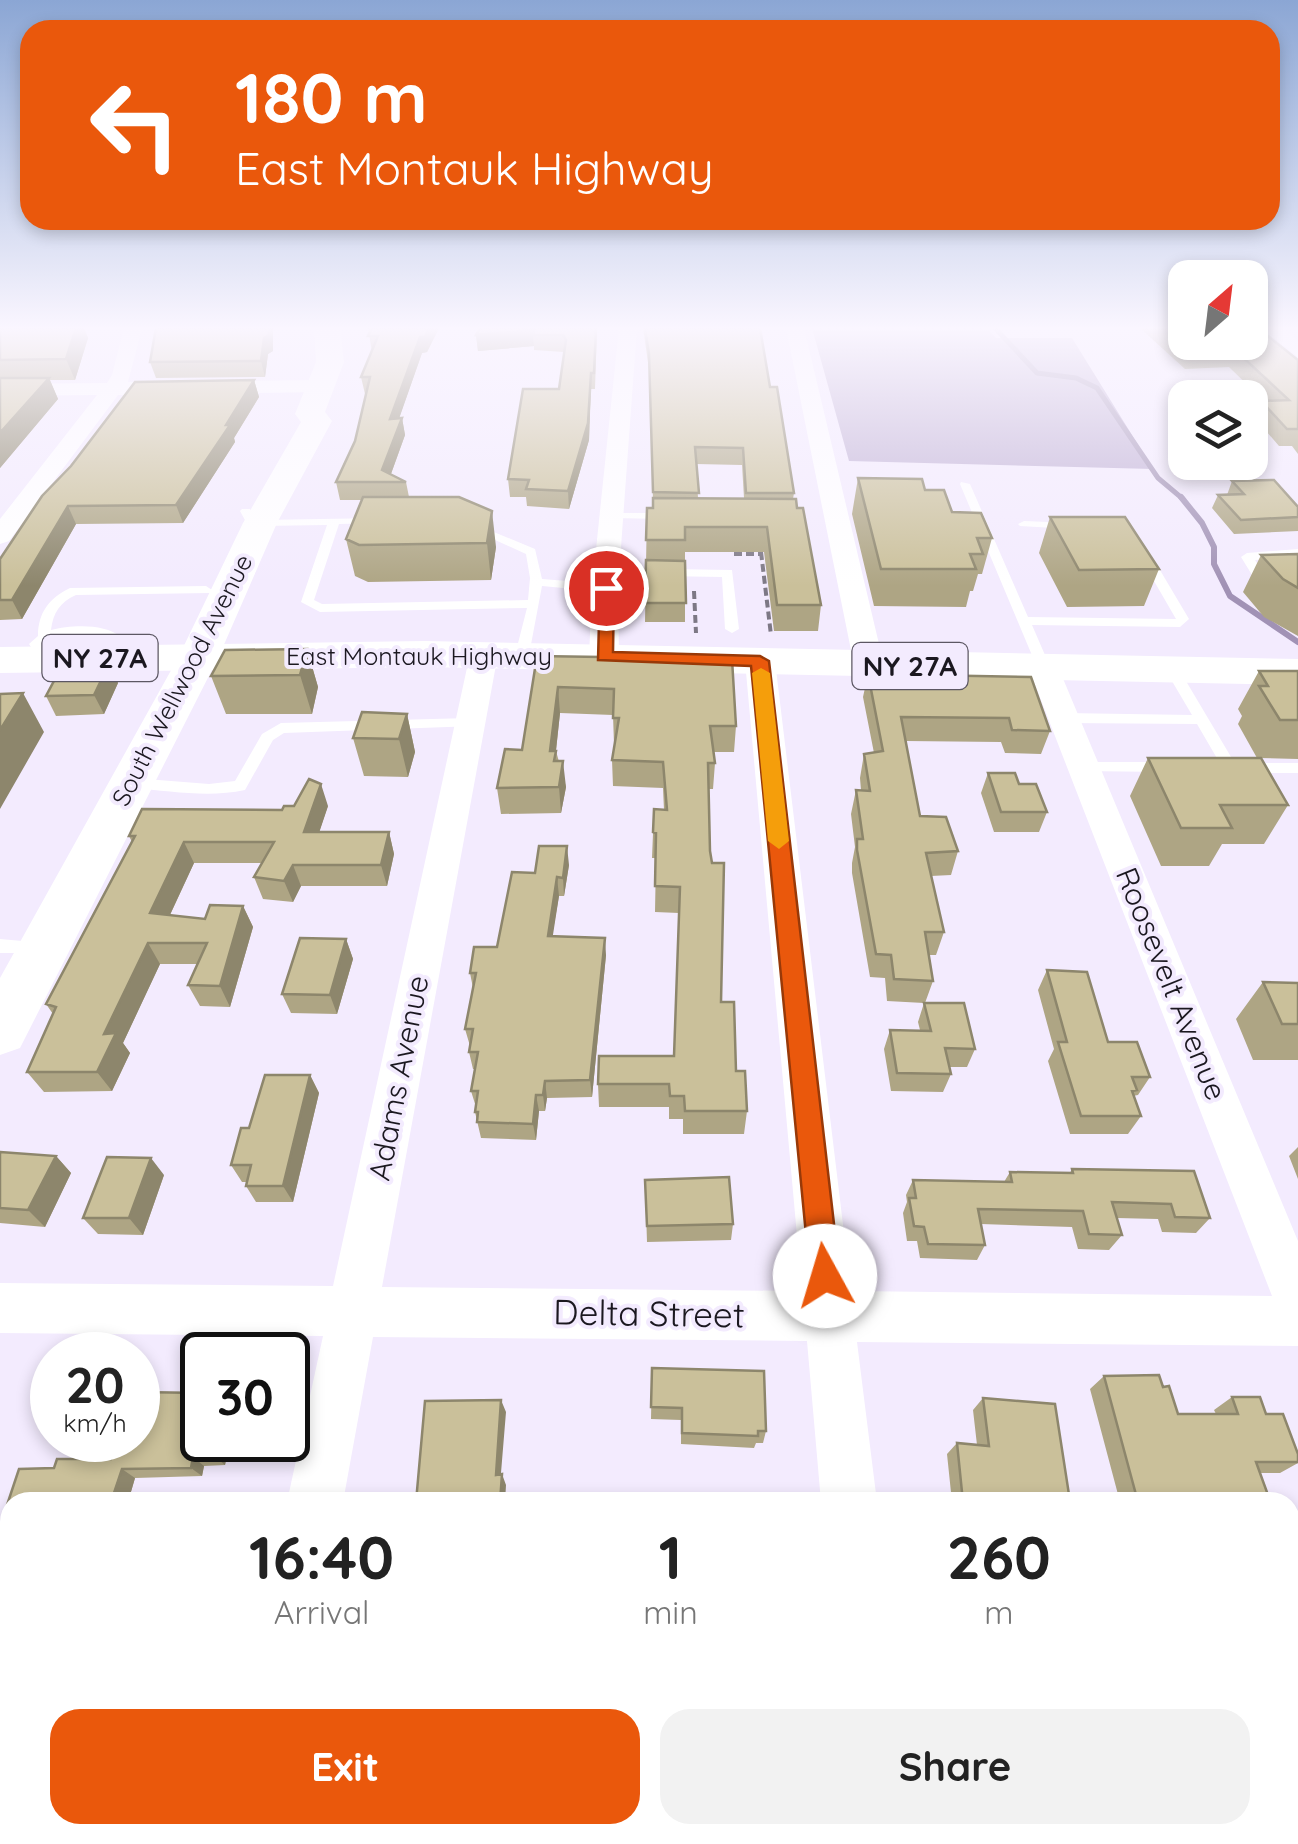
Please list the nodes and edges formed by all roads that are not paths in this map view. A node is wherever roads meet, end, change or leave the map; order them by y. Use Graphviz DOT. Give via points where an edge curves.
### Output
graph roads {
  1 [pos="91,414"];
  2 [pos="298,414"];
  3 [pos="621,414"];
  4 [pos="814,414"];
  5 [pos="965,484"];
  6 [pos="613,516"];
  7 [pos="686,516"];
  8 [pos="253,517"];
  9 [pos="386,520"];
  10 [pos="334,521"];
  11 [pos="454,521"];
  12 [pos="1024,524"];
  13 [pos="1080,526"];
  14 [pos="0,536"];
  15 [pos="1134,538"];
  16 [pos="1298,553"];
  17 [pos="606,580"];
  18 [pos="1298,580"];
  19 [pos="536,582"];
  20 [pos="206,590"];
  21 [pos="534,604"];
  22 [pos="1024,621"];
  23 [pos="754,642"];
  24 [pos="22,652"];
  25 [pos="503,655"];
  26 [pos="185,657"];
  27 [pos="604,657"];
  28 [pos="870,665"];
  29 [pos="1044,669"];
  30 [pos="1173,671"];
  31 [pos="1298,672"];
  32 [pos="1064,718"];
  33 [pos="1202,720"];
  34 [pos="470,723"];
  35 [pos="1084,766"];
  36 [pos="1193,768"];
  37 [pos="1211,768"];
  38 [pos="1230,768"];
  39 [pos="1298,768"];
  40 [pos="132,783"];
  41 [pos="22,947"];
  42 [pos="0,1030"];
  43 [pos="1298,1300"];
  44 [pos="0,1308"];
  45 [pos="352,1310"];
  46 [pos="830,1316"];
  47 [pos="1298,1322"];
  48 [pos="317,1492"];
  49 [pos="849,1492"];
  1 -- 14 [label="street"];
  2 -- 8 [label="main road, South Wellwood Avenue"];
  3 -- 6 [label="street"];
  4 -- 28 [label="street"];
  5 -- 22 [label="lane"];
  6 -- 7 [label="lane"];
  6 -- 17 [label="street"];
  8 -- 10 [label="lane"];
  8 -- 20 [label="main road, South Wellwood Avenue"];
  8 -- 26 [label="main road, South Wellwood Avenue"];
  9 -- 10 [label="lane"];
  10 -- 21 [label="lane" via="308,602 320,608"];
  11 -- 19 [label="lane" via="530,552"];
  12 -- 13 [label="lane"];
  15 -- 22 [label="lane" via="1178,608 1180,623"];
  16 -- 18 [label="lane" via="1247,557 1261,580"];
  17 -- 19 [label="lane"];
  17 -- 23 [label="lane" via="728,573"];
  17 -- 27 [label="street"];
  19 -- 21 [label="lane"];
  20 -- 24 [label="lane" via="74,591 58,599"];
  20 -- 26 [label="main road, South Wellwood Avenue"];
  21 -- 25 [label="lane"];
  22 -- 29 [label="lane"];
  23 -- 27 [label="main road, East Montauk Highway / NY 27A"];
  23 -- 28 [label="main road, East Montauk Highway / NY 27A"];
  23 -- 46 [label="street"];
  24 -- 26 [label="main road, NY 27A"];
  25 -- 26 [label="main road, East Montauk Highway / NY 27A"];
  25 -- 27 [label="main road, East Montauk Highway / NY 27A"];
  25 -- 34 [label="street, Adams Avenue"];
  26 -- 40 [label="main road, South Wellwood Avenue"];
  26 -- 41 [label="main road, South Wellwood Avenue" via="68,853 46,912"];
  28 -- 29 [label="main road, East Montauk Highway / NY 27A"];
  29 -- 30 [label="main road, East Montauk Highway / NY 27A"];
  29 -- 32 [label="street, Roosevelt Avenue"];
  30 -- 31 [label="main road, East Montauk Highway / NY 27A"];
  30 -- 33 [label="lane"];
  32 -- 33 [label="lane"];
  32 -- 35 [label="street, Roosevelt Avenue"];
  33 -- 38 [label="lane"];
  34 -- 40 [label="lane" via="281,728 267,737 240,786"];
  34 -- 45 [label="street, Adams Avenue"];
  35 -- 36 [label="lane"];
  35 -- 43 [label="street, Roosevelt Avenue"];
  37 -- 38 [label="lane"];
  38 -- 39 [label="lane"];
  40 -- 41 [label="main road, South Wellwood Avenue"];
  41 -- 42 [label="main road, South Wellwood Avenue"];
  44 -- 45 [label="street, Delta Street"];
  45 -- 46 [label="street, Delta Street"];
  45 -- 48 [label="street, Adams Avenue"];
  46 -- 47 [label="street, Delta Street"];
  46 -- 49 [label="street"];
}
